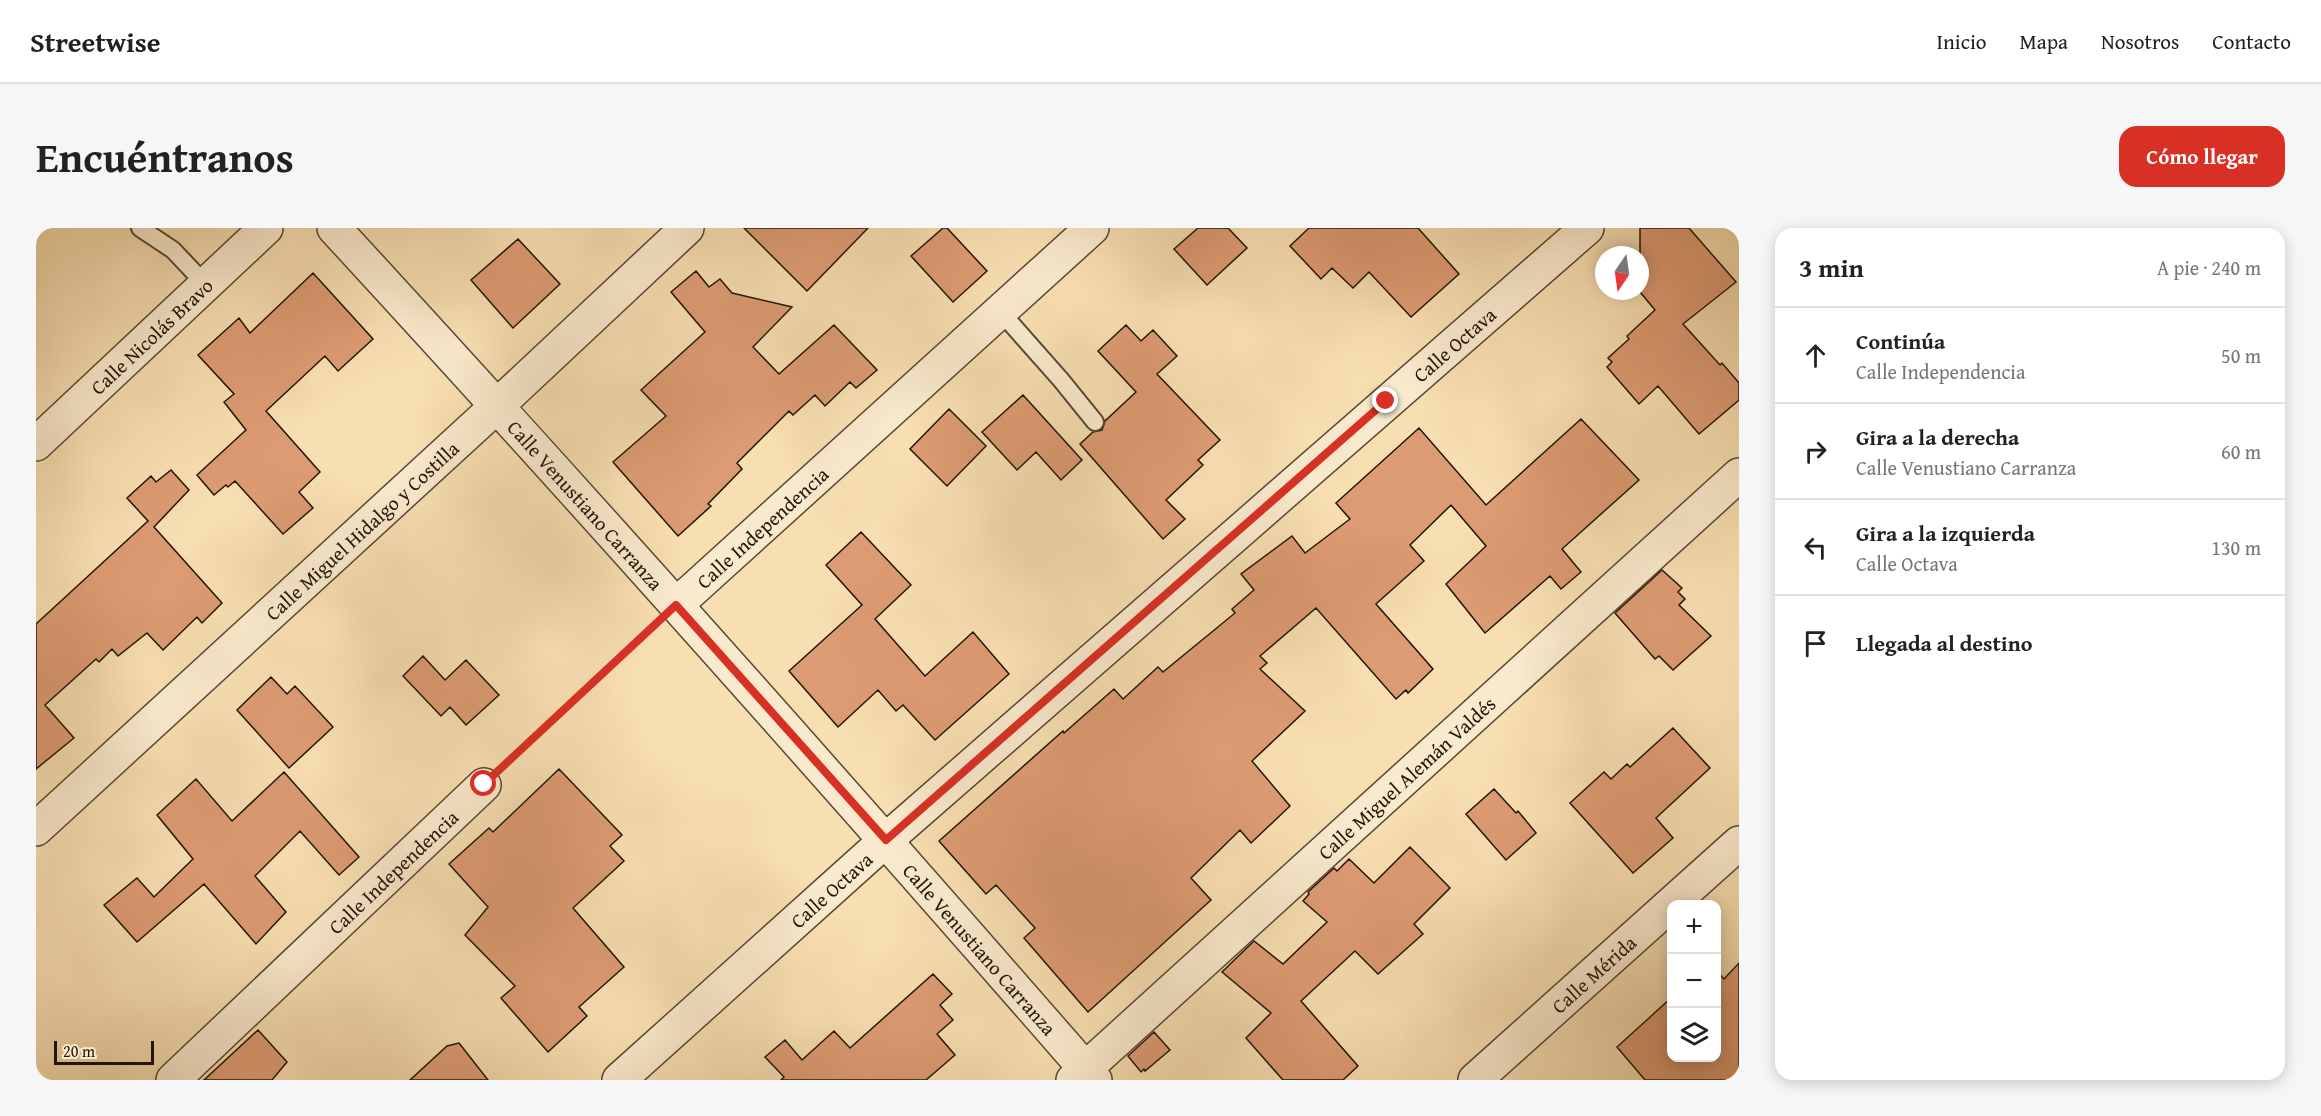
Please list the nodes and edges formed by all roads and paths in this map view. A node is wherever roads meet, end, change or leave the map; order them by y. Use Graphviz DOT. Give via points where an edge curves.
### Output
graph roads {
  1 [pos="140,228"];
  2 [pos="266,228"];
  3 [pos="334,228"];
  4 [pos="687,228"];
  5 [pos="1092,228"];
  6 [pos="1587,228"];
  7 [pos="206,285"];
  8 [pos="1000,312"];
  9 [pos="498,405"];
  10 [pos="1095,423"];
  11 [pos="36,444"];
  12 [pos="1739,475"];
  13 [pos="676,605"];
  14 [pos="484,784"];
  15 [pos="36,829"];
  16 [pos="886,840"];
  17 [pos="1739,843"];
  18 [pos="1085,1076"];
  19 [pos="173,1080"];
  20 [pos="620,1080"];
  21 [pos="1475,1080"];
  1 -- 7 [label="lane" via="173,250"];
  2 -- 7 [label="street, Calle Nicolás Bravo"];
  3 -- 9 [label="street, Calle Venustiano Carranza"];
  4 -- 9 [label="street, Calle Miguel Hidalgo y Costilla"];
  5 -- 8 [label="street, Calle Independencia"];
  6 -- 16 [label="street, Calle Octava"];
  7 -- 11 [label="street, Calle Nicolás Bravo"];
  8 -- 10 [label="lane"];
  8 -- 13 [label="street, Calle Independencia"];
  9 -- 13 [label="street, Calle Venustiano Carranza"];
  9 -- 15 [label="street, Calle Miguel Hidalgo y Costilla"];
  12 -- 18 [label="street, Calle Miguel Alemán Valdés"];
  13 -- 14 [label="path"];
  13 -- 16 [label="street, Calle Venustiano Carranza"];
  14 -- 19 [label="street, Calle Independencia"];
  16 -- 18 [label="street, Calle Venustiano Carranza"];
  16 -- 20 [label="street, Calle Octava"];
  17 -- 21 [label="street, Calle Mérida"];
}
